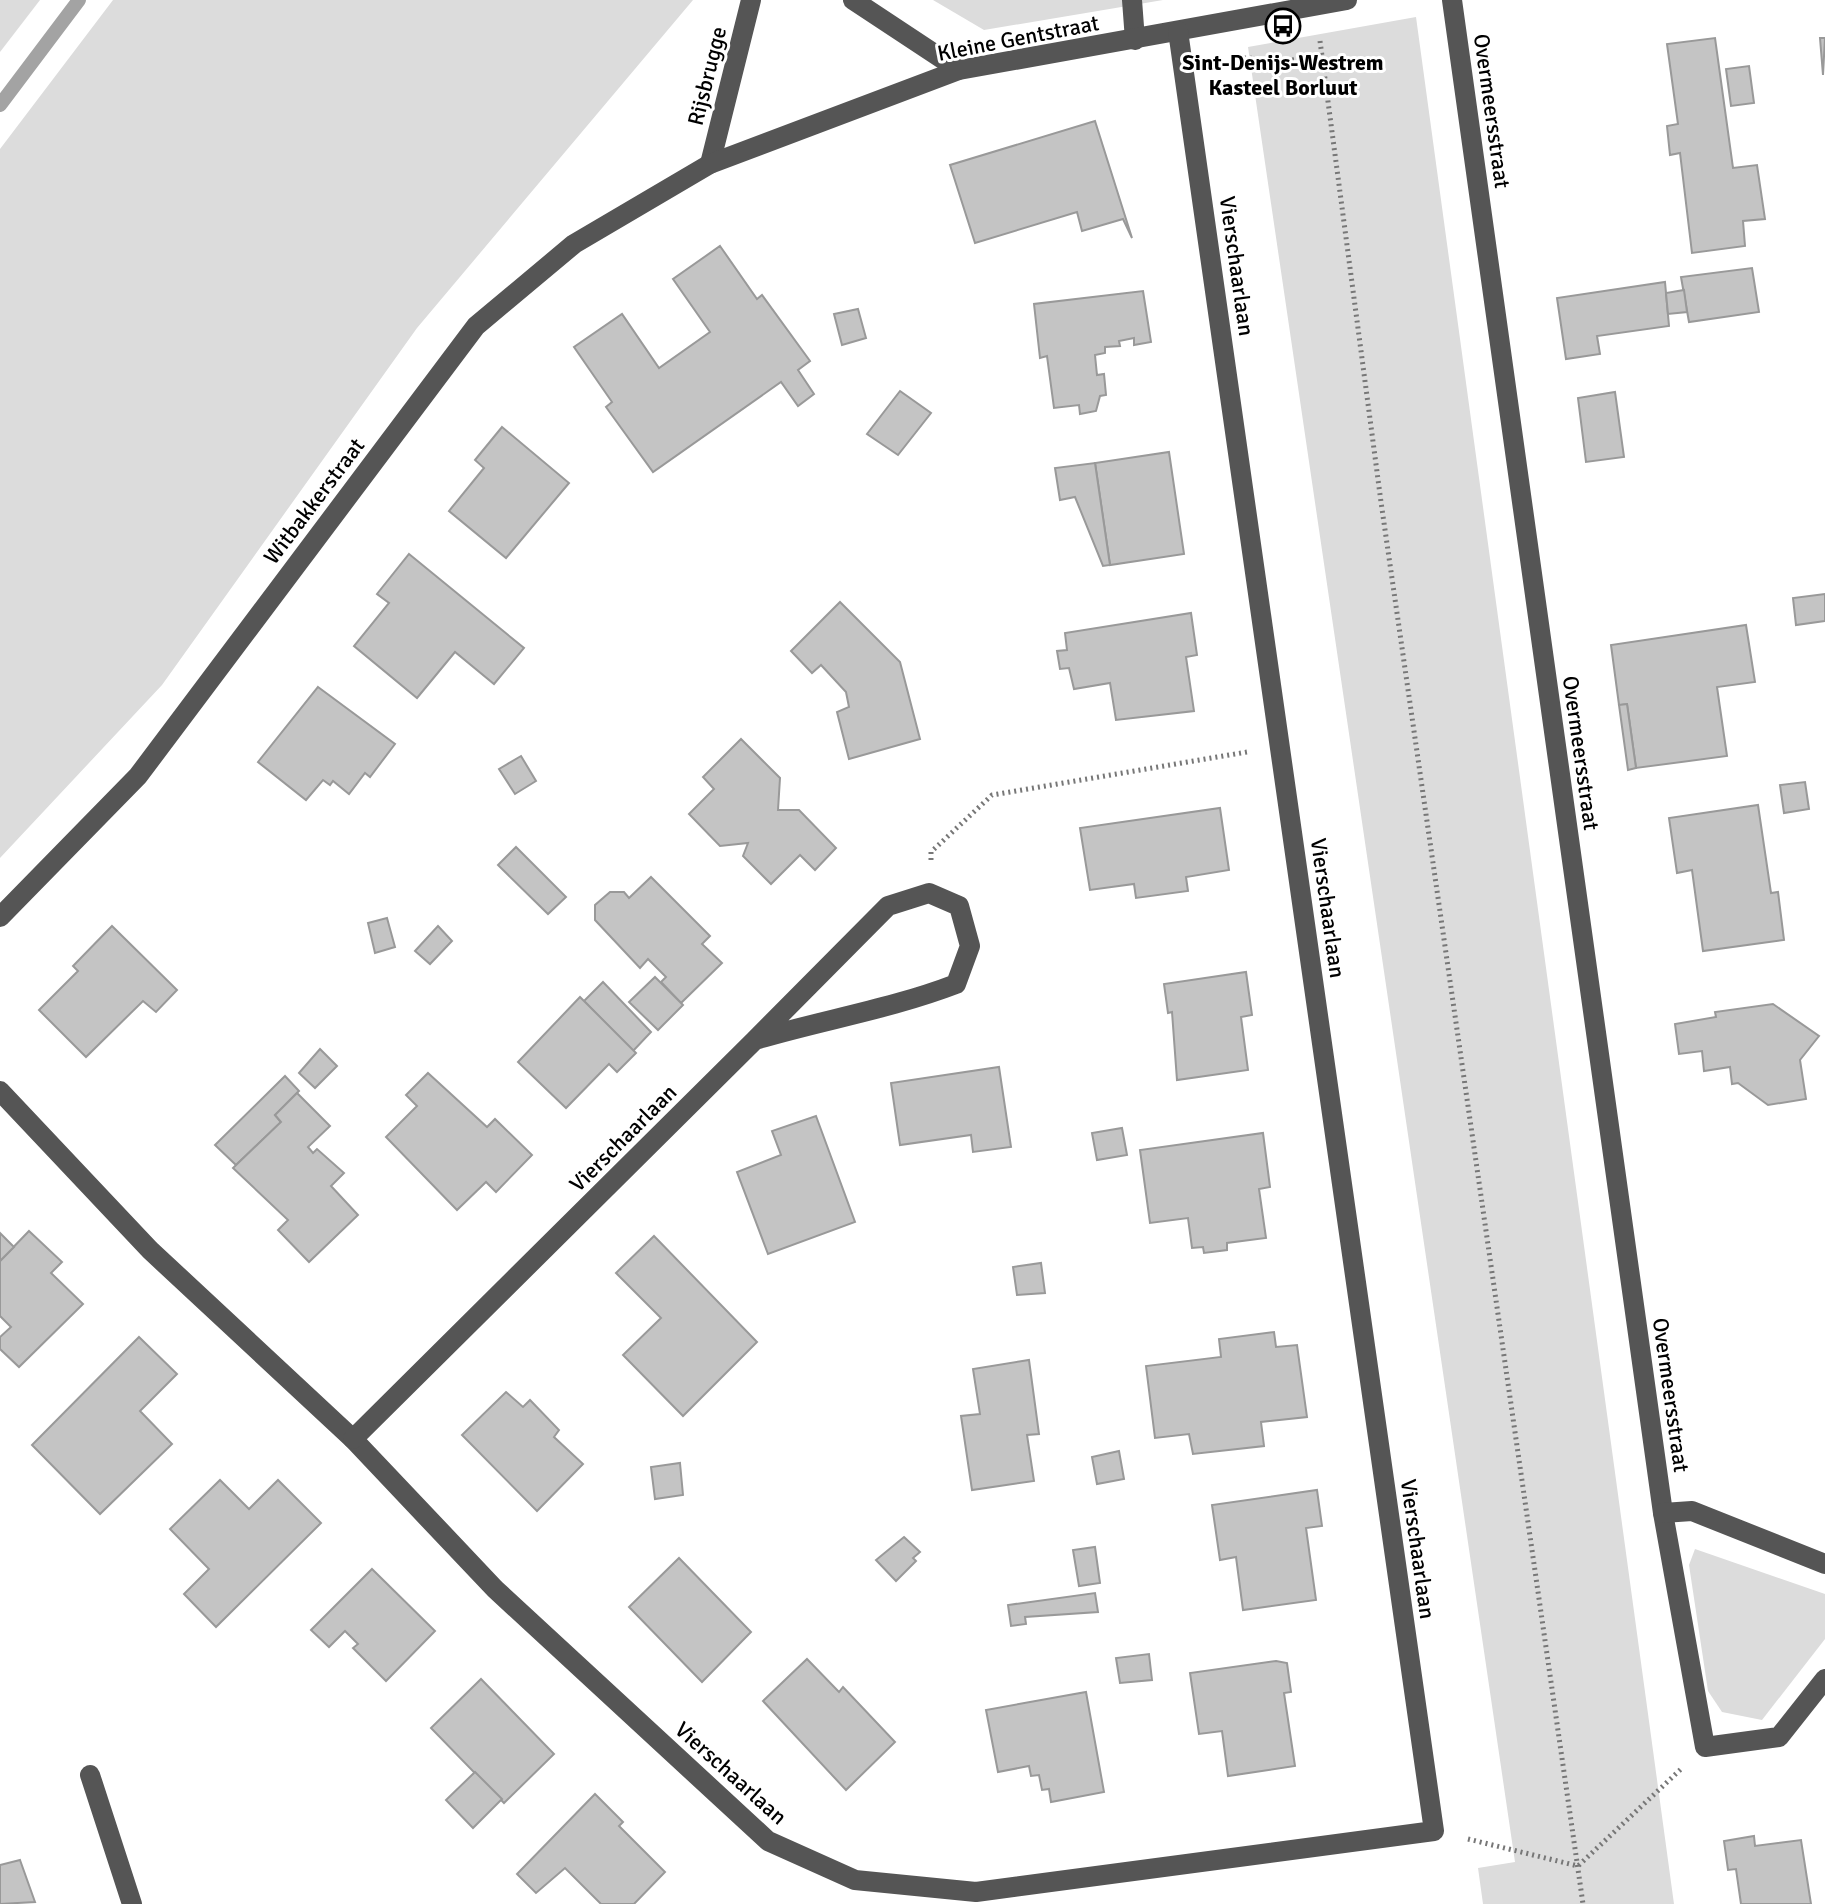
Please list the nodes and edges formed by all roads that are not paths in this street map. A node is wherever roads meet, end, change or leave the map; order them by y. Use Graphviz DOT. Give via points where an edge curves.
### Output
graph roads {
  1 [pos="751,0"];
  2 [pos="853,0"];
  3 [pos="1132,0"];
  4 [pos="1347,0"];
  5 [pos="1452,0"];
  6 [pos="1178,31"];
  7 [pos="1135,40"];
  8 [pos="959,70"];
  9 [pos="710,164"];
  10 [pos="0,917"];
  11 [pos="755,1040"];
  12 [pos="0,1091"];
  13 [pos="353,1439"];
  14 [pos="1663,1513"];
  15 [pos="1825,1564"];
  16 [pos="1825,1679"];
  17 [pos="90,1775"];
  18 [pos="132,1904"];
  1 -- 9 [label="street, Rijsbrugge"];
  2 -- 8 [label="street"];
  3 -- 7 [label="street"];
  4 -- 6 [label="street, Kleine Gentstraat"];
  5 -- 14 [label="street, Overmeersstraat"];
  6 -- 7 [label="street, Kleine Gentstraat"];
  6 -- 13 [label="street, Vierschaarlaan" via="1434,1831 976,1892 855,1880 768,1841 495,1589"];
  7 -- 8 [label="street, Kleine Gentstraat"];
  8 -- 9 [label="street, Kleine Gentstraat"];
  9 -- 10 [label="street, Witbakkerstraat" via="574,244 476,326 138,776"];
  11 -- 11 [label="street, Vierschaarlaan" via="909,1002 956,984 970,946 959,906 929,893 888,906"];
  11 -- 13 [label="street, Vierschaarlaan"];
  12 -- 13 [label="street, Vierschaarlaan" via="150,1250"];
  14 -- 15 [label="street" via="1692,1511"];
  14 -- 16 [label="street, Overmeersstraat" via="1705,1747 1779,1737"];
  17 -- 18 [label="street"];
}
